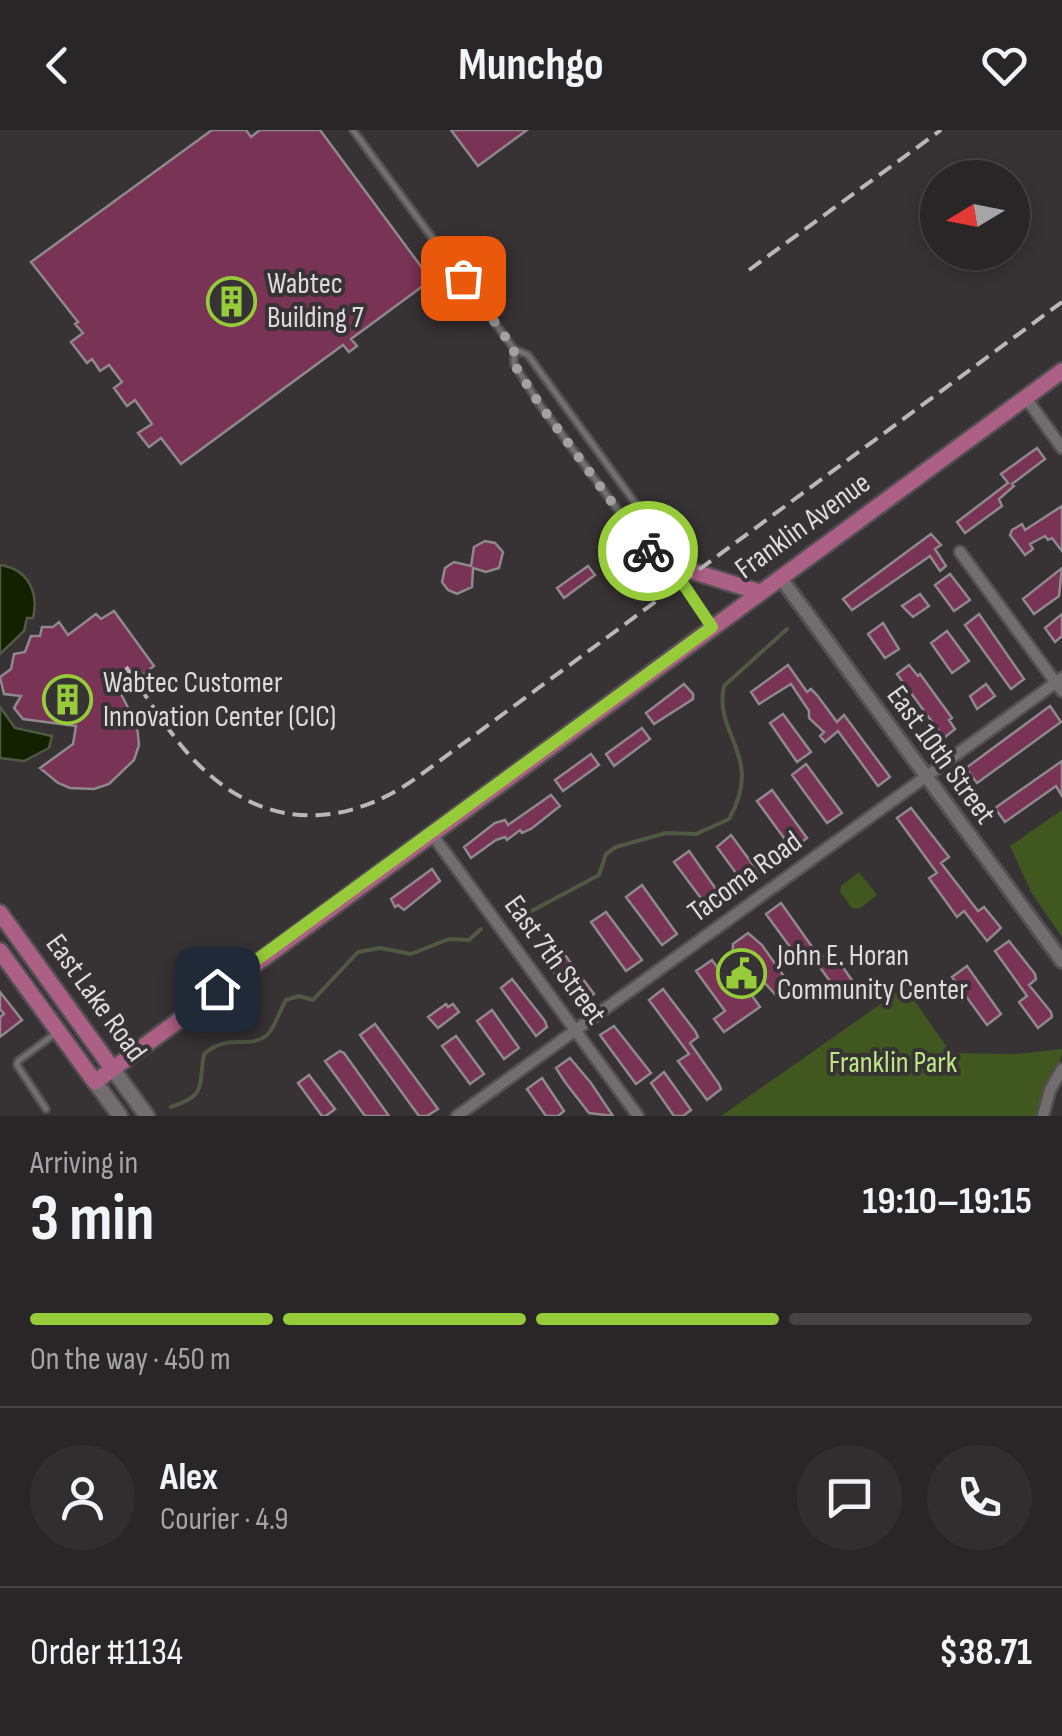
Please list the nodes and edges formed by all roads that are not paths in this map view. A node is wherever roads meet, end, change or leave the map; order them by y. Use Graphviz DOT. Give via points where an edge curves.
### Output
graph roads {
  1 [pos="353,130"];
  2 [pos="514,349"];
  3 [pos="1062,371"];
  4 [pos="1026,398"];
  5 [pos="1062,448"];
  6 [pos="960,552"];
  7 [pos="665,558"];
  8 [pos="780,578"];
  9 [pos="759,592"];
  10 [pos="712,627"];
  11 [pos="1060,684"];
  12 [pos="926,777"];
  13 [pos="431,833"];
  14 [pos="0,913"];
  15 [pos="0,951"];
  16 [pos="1062,961"];
  17 [pos="576,1031"];
  18 [pos="58,1032"];
  19 [pos="112,1068"];
  20 [pos="1062,1069"];
  21 [pos="94,1082"];
  22 [pos="46,1109"];
  23 [pos="120,1116"];
  24 [pos="147,1116"];
  25 [pos="458,1116"];
  26 [pos="638,1116"];
  27 [pos="1043,1116"];
  1 -- 2 [label="lane"];
  2 -- 7 [label="lane" via="528,355 664,543"];
  2 -- 7 [label="lane" via="514,364 540,405 648,552"];
  3 -- 4 [label="main road, Franklin Avenue"];
  4 -- 5 [label="street"];
  4 -- 8 [label="main road, Franklin Avenue"];
  6 -- 11 [label="street"];
  7 -- 9 [label="main road"];
  7 -- 10 [label="lane"];
  8 -- 9 [label="main road, Franklin Avenue"];
  8 -- 12 [label="street, East 10th Street"];
  9 -- 10 [label="main road, Franklin Avenue"];
  10 -- 13 [label="main road, Franklin Avenue"];
  11 -- 12 [label="street, Tacoma Road"];
  12 -- 16 [label="street, East 10th Street"];
  12 -- 17 [label="street, Tacoma Road"];
  13 -- 17 [label="street, East 7th Street"];
  13 -- 19 [label="main road, Franklin Avenue"];
  14 -- 19 [label="main road, East Lake Road"];
  15 -- 18 [label="main road, East Lake Road"];
  17 -- 25 [label="street, Tacoma Road"];
  17 -- 26 [label="street, East 7th Street"];
  18 -- 21 [label="main road, East Lake Road"];
  18 -- 22 [label="lane" via="18,1062"];
  19 -- 21 [label="main road, Franklin Avenue"];
  19 -- 24 [label="main road, East Lake Road"];
  20 -- 27 [label="street"];
  21 -- 23 [label="main road, East Lake Road"];
}
